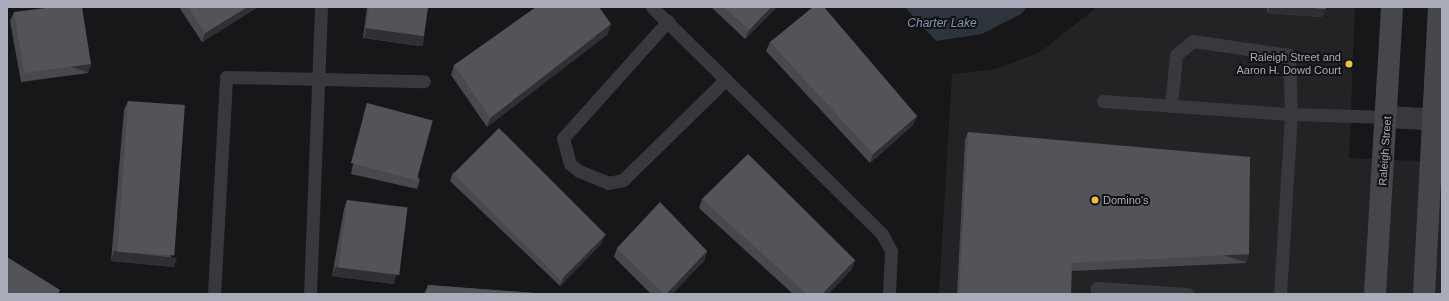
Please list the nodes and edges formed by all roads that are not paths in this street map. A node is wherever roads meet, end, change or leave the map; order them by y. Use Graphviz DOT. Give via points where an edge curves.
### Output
graph roads {
  1 [pos="321,7"];
  2 [pos="652,7"];
  3 [pos="1392,7"];
  4 [pos="1439,7"];
  5 [pos="668,21"];
  6 [pos="726,79"];
  7 [pos="317,80"];
  8 [pos="424,81"];
  9 [pos="1103,101"];
  10 [pos="1171,106"];
  11 [pos="1291,114"];
  12 [pos="1388,117"];
  13 [pos="1438,120"];
  14 [pos="214,294"];
  15 [pos="310,294"];
  16 [pos="889,294"];
  17 [pos="1097,294"];
  18 [pos="1188,294"];
  19 [pos="1280,294"];
  20 [pos="1375,294"];
  21 [pos="1424,294"];
  1 -- 7 [label="lane"];
  2 -- 5 [label="lane"];
  3 -- 12 [label="street, Raleigh Street"];
  4 -- 13 [label="street"];
  5 -- 6 [label="lane"];
  5 -- 6 [label="lane" via="563,138 570,164 579,171 608,183 622,180"];
  6 -- 16 [label="lane" via="882,234 891,251"];
  7 -- 8 [label="lane"];
  7 -- 14 [label="lane" via="226,77"];
  7 -- 15 [label="lane"];
  9 -- 10 [label="lane"];
  10 -- 11 [label="lane"];
  10 -- 11 [label="lane" via="1176,55 1193,41 1289,55"];
  11 -- 12 [label="lane"];
  11 -- 19 [label="lane"];
  12 -- 13 [label="street"];
  12 -- 20 [label="street, Raleigh Street"];
  13 -- 21 [label="street"];
  17 -- 18 [label="lane" via="1097,288"];
}
